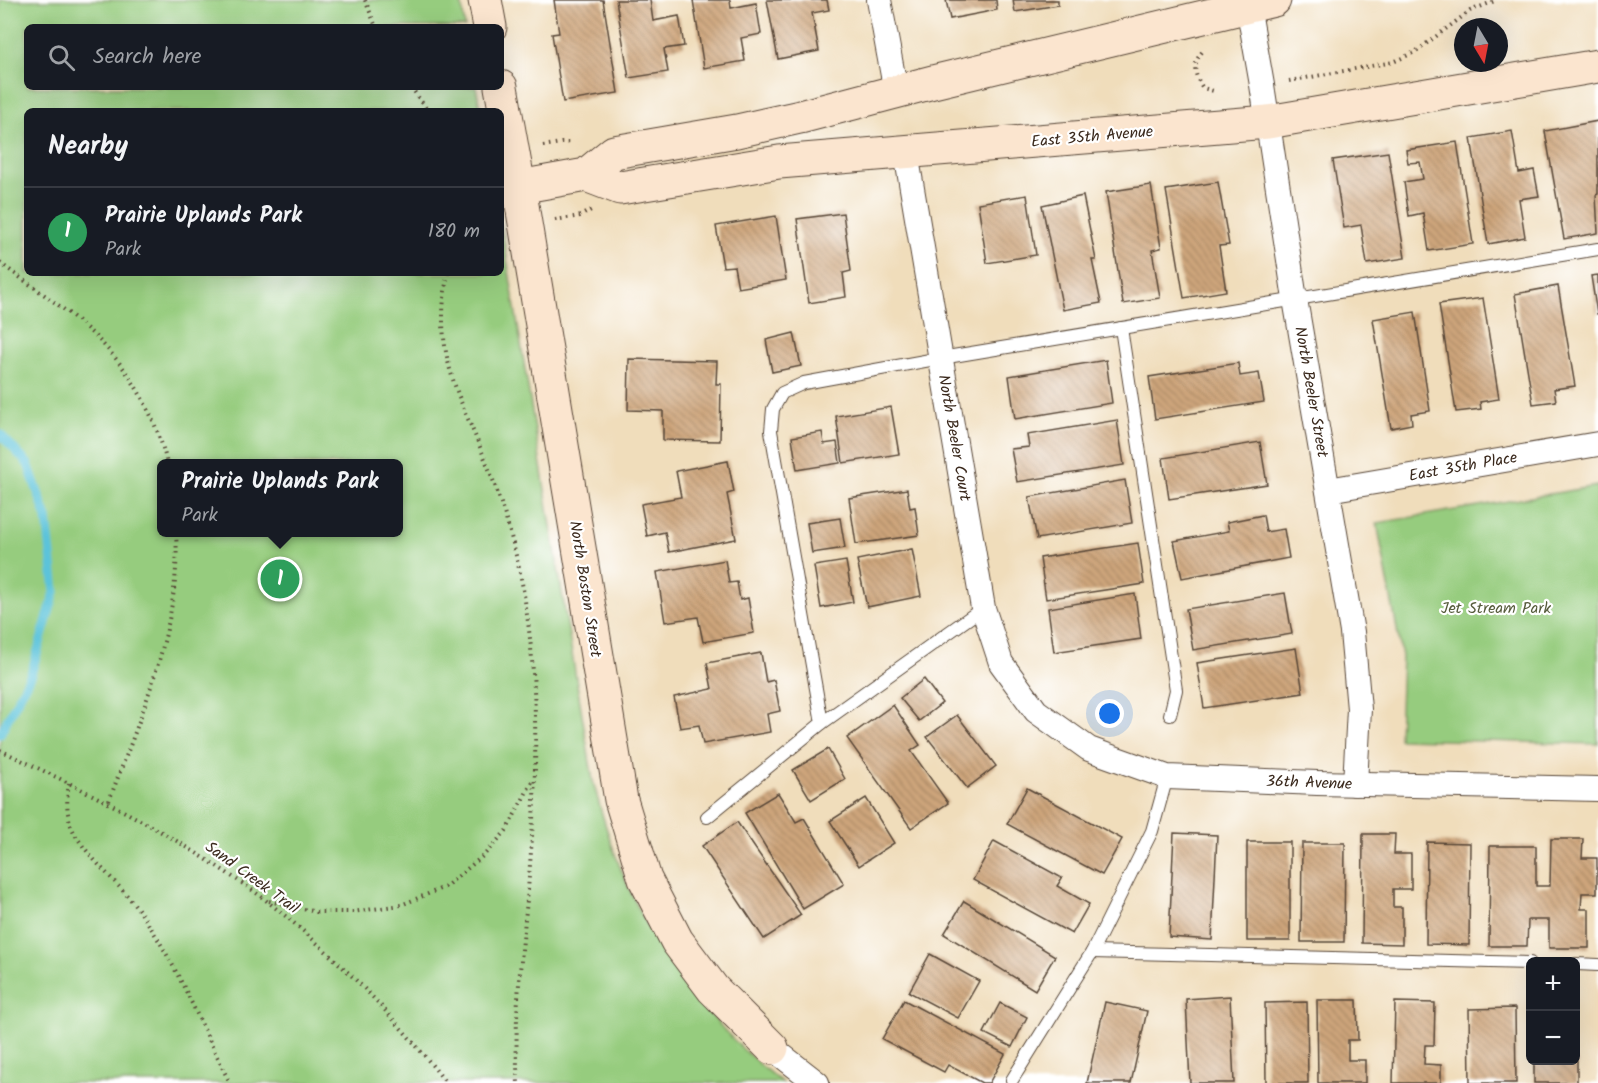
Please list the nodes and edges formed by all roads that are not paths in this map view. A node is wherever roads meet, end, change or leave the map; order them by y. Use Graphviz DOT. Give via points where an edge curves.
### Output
graph roads {
  1 [pos="485,0"];
  2 [pos="879,0"];
  3 [pos="1256,2"];
  4 [pos="489,24"];
  5 [pos="1598,66"];
  6 [pos="502,90"];
  7 [pos="896,92"];
  8 [pos="1268,122"];
  9 [pos="906,153"];
  10 [pos="586,175"];
  11 [pos="519,187"];
  12 [pos="1598,249"];
  13 [pos="1295,299"];
  14 [pos="1121,328"];
  15 [pos="941,358"];
  16 [pos="1598,444"];
  17 [pos="1328,490"];
  18 [pos="983,608"];
  19 [pos="1036,711"];
  20 [pos="1170,715"];
  21 [pos="822,723"];
  22 [pos="1167,777"];
  23 [pos="1355,784"];
  24 [pos="1598,789"];
  25 [pos="707,817"];
  26 [pos="1092,952"];
  27 [pos="1526,963"];
  28 [pos="1580,964"];
  29 [pos="1598,965"];
  30 [pos="772,1048"];
  31 [pos="1012,1080"];
  32 [pos="818,1083"];
  1 -- 4 [label="street"];
  2 -- 7 [label="street"];
  3 -- 7 [label="street"];
  3 -- 8 [label="street, North Beeler Street"];
  5 -- 8 [label="street, East 35th Avenue"];
  6 -- 11 [label="street, North Boston Street"];
  7 -- 10 [label="street" via="800,117 614,152"];
  8 -- 9 [label="street, East 35th Avenue"];
  8 -- 13 [label="street, North Beeler Street"];
  9 -- 10 [label="street, East 35th Avenue" via="779,162 620,188"];
  9 -- 15 [label="street, North Beeler Court"];
  10 -- 11 [label="street"];
  11 -- 30 [label="street, North Boston Street" via="621,800 645,879 677,941 713,989"];
  12 -- 13 [label="lane"];
  13 -- 14 [label="lane"];
  13 -- 17 [label="street, North Beeler Street"];
  14 -- 15 [label="lane"];
  14 -- 20 [label="lane" via="1176,690"];
  15 -- 18 [label="street, North Beeler Court"];
  15 -- 21 [label="lane" via="804,383 783,393 773,409 771,430"];
  16 -- 17 [label="street, East 35th Place"];
  17 -- 23 [label="street, North Beeler Street" via="1352,632 1359,709"];
  18 -- 19 [label="street, North Beeler Court" via="1001,663"];
  18 -- 21 [label="lane"];
  19 -- 22 [label="street, 36th Avenue" via="1089,749"];
  21 -- 25 [label="lane"];
  22 -- 23 [label="street, 36th Avenue"];
  22 -- 26 [label="lane" via="1152,831"];
  23 -- 24 [label="street, 36th Avenue"];
  26 -- 27 [label="lane"];
  26 -- 31 [label="lane"];
  28 -- 29 [label="lane"];
  30 -- 32 [label="street"];
}
